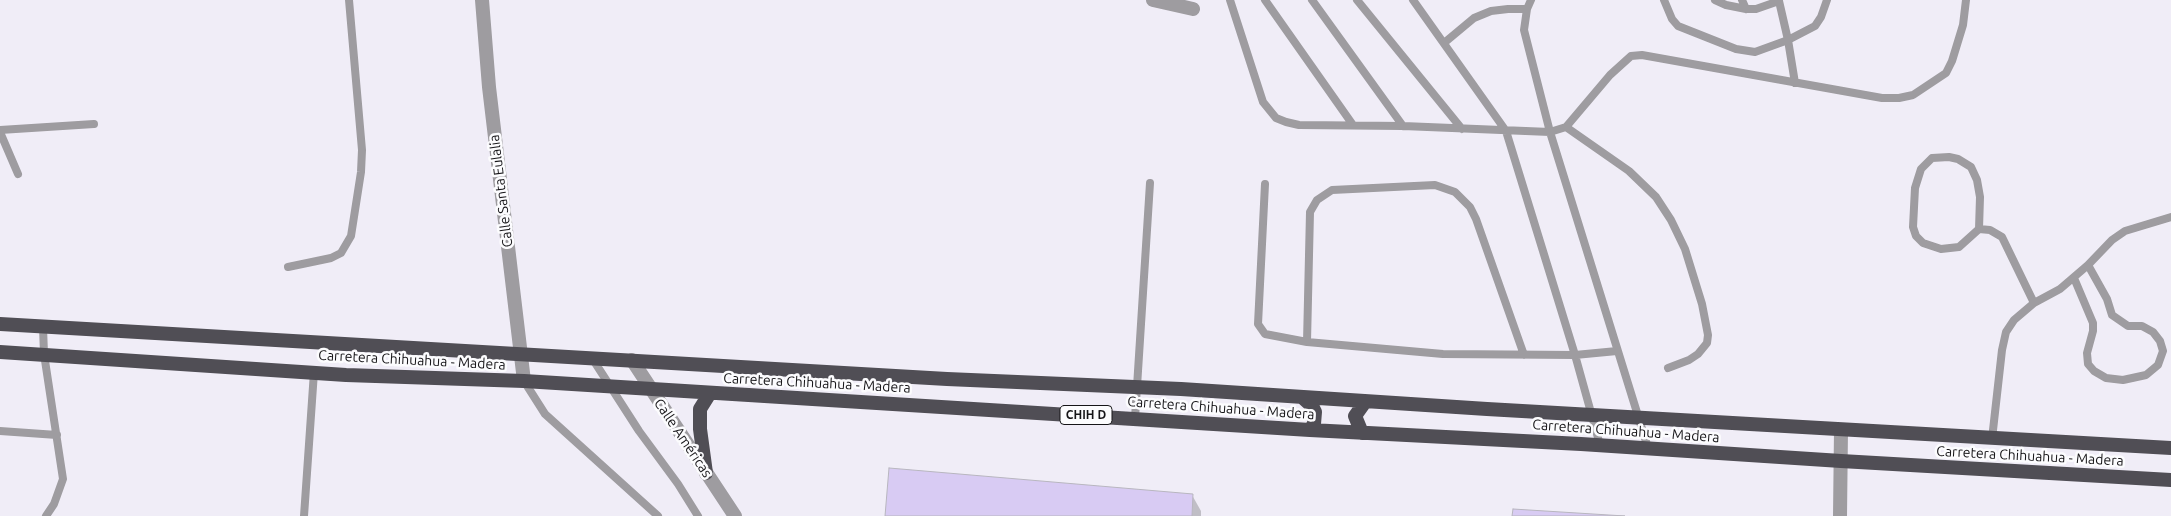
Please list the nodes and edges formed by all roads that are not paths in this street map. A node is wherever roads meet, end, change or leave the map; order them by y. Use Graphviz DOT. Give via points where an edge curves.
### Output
graph roads {
  1 [pos="349,0"];
  2 [pos="482,0"];
  3 [pos="1153,0"];
  4 [pos="1230,0"];
  5 [pos="1265,0"];
  6 [pos="1312,0"];
  7 [pos="1357,0"];
  8 [pos="1413,0"];
  9 [pos="1531,0"];
  10 [pos="1664,0"];
  11 [pos="1714,0"];
  12 [pos="1742,0"];
  13 [pos="1780,0"];
  14 [pos="1827,0"];
  15 [pos="1966,0"];
  16 [pos="1193,9"];
  17 [pos="1527,9"];
  18 [pos="1746,9"];
  19 [pos="1788,40"];
  20 [pos="1444,43"];
  21 [pos="1795,83"];
  22 [pos="94,124"];
  23 [pos="1353,125"];
  24 [pos="1403,126"];
  25 [pos="1566,127"];
  26 [pos="1462,129"];
  27 [pos="1506,130"];
  28 [pos="0,131"];
  29 [pos="1550,132"];
  30 [pos="18,174"];
  31 [pos="1150,183"];
  32 [pos="1266,184"];
  33 [pos="2171,217"];
  34 [pos="1979,229"];
  35 [pos="2088,265"];
  36 [pos="288,266"];
  37 [pos="2074,278"];
  38 [pos="2034,303"];
  39 [pos="0,324"];
  40 [pos="43,327"];
  41 [pos="1307,342"];
  42 [pos="1617,351"];
  43 [pos="0,352"];
  44 [pos="520,353"];
  45 [pos="44,354"];
  46 [pos="1524,355"];
  47 [pos="1575,355"];
  48 [pos="592,358"];
  49 [pos="632,360"];
  50 [pos="1668,368"];
  51 [pos="314,372"];
  52 [pos="524,381"];
  53 [pos="611,387"];
  54 [pos="1136,387"];
  55 [pos="651,390"];
  56 [pos="710,393"];
  57 [pos="1302,397"];
  58 [pos="1365,402"];
  59 [pos="1593,415"];
  60 [pos="1637,417"];
  61 [pos="1135,418"];
  62 [pos="1310,430"];
  63 [pos="1841,430"];
  64 [pos="0,431"];
  65 [pos="1362,433"];
  66 [pos="57,436"];
  67 [pos="1992,439"];
  68 [pos="1600,445"];
  69 [pos="1648,448"];
  70 [pos="2171,448"];
  71 [pos="1841,462"];
  72 [pos="706,473"];
  73 [pos="2171,480"];
  74 [pos="46,516"];
  75 [pos="304,516"];
  76 [pos="658,516"];
  77 [pos="698,516"];
  78 [pos="735,516"];
  79 [pos="1840,516"];
  1 -- 36 [label="lane" via="362,150 351,236 341,254"];
  2 -- 44 [label="street, Calle Santa Eulalia"];
  3 -- 16 [label="street"];
  4 -- 23 [label="lane" via="1262,102 1269,112 1281,120 1299,125"];
  5 -- 23 [label="lane"];
  6 -- 24 [label="lane"];
  7 -- 26 [label="lane"];
  8 -- 20 [label="lane"];
  9 -- 17 [label="lane"];
  10 -- 19 [label="lane" via="1678,26 1736,49 1755,52"];
  11 -- 18 [label="lane"];
  12 -- 18 [label="lane"];
  13 -- 18 [label="lane" via="1756,9"];
  13 -- 19 [label="lane"];
  14 -- 19 [label="lane" via="1815,26"];
  15 -- 21 [label="lane" via="1963,25 1946,74 1913,95 1882,98"];
  17 -- 20 [label="lane" via="1491,11 1474,18"];
  17 -- 29 [label="lane" via="1526,42"];
  19 -- 21 [label="lane"];
  20 -- 27 [label="lane"];
  21 -- 25 [label="lane" via="1642,55 1631,56 1610,75"];
  22 -- 28 [label="lane"];
  23 -- 24 [label="lane"];
  24 -- 26 [label="lane"];
  25 -- 29 [label="lane"];
  25 -- 50 [label="lane" via="1629,171 1656,197 1685,248 1702,304 1707,343 1690,360"];
  26 -- 27 [label="lane"];
  27 -- 29 [label="lane"];
  27 -- 47 [label="lane"];
  28 -- 30 [label="lane"];
  29 -- 42 [label="lane"];
  31 -- 54 [label="lane"];
  32 -- 41 [label="lane" via="1258,324 1261,331 1272,337"];
  33 -- 35 [label="lane" via="2125,231"];
  34 -- 34 [label="lane" via="1959,247 1941,249 1923,243 1916,236 1913,227 1915,188 1921,169 1932,158 1958,159 1971,167 1980,197"];
  34 -- 38 [label="lane" via="1990,230 2002,237"];
  35 -- 37 [label="lane"];
  35 -- 37 [label="lane" via="2112,315 2128,326 2142,326 2160,341 2162,351 2158,365 2146,375 2123,380 2106,378 2094,371 2088,364 2087,353 2093,324"];
  37 -- 38 [label="lane" via="2060,290"];
  38 -- 67 [label="lane" via="2014,320 2006,332"];
  39 -- 40 [label="highway, Carretera Chihuahua - Madera / CHIH D"];
  40 -- 44 [label="highway, Carretera Chihuahua - Madera / CHIH D"];
  40 -- 45 [label="lane"];
  41 -- 46 [label="lane" via="1443,354"];
  41 -- 46 [label="lane" via="1310,212 1318,200 1332,190 1436,185 1455,192 1470,207"];
  42 -- 47 [label="lane"];
  42 -- 60 [label="lane"];
  43 -- 45 [label="highway, Carretera Chihuahua - Madera / CHIH D"];
  44 -- 48 [label="highway, Carretera Chihuahua - Madera / CHIH D"];
  44 -- 52 [label="street, Calle Santa Eulalia"];
  45 -- 51 [label="highway, Carretera Chihuahua - Madera / CHIH D"];
  45 -- 66 [label="lane"];
  46 -- 47 [label="lane"];
  47 -- 59 [label="lane"];
  48 -- 49 [label="highway, Carretera Chihuahua - Madera / CHIH D"];
  48 -- 53 [label="lane"];
  49 -- 54 [label="highway, Carretera Chihuahua - Madera / CHIH D"];
  49 -- 55 [label="street, Calle Américas"];
  51 -- 52 [label="highway, Carretera Chihuahua - Madera / CHIH D"];
  51 -- 75 [label="lane"];
  52 -- 53 [label="highway, Carretera Chihuahua - Madera / CHIH D"];
  52 -- 76 [label="lane" via="545,414"];
  53 -- 55 [label="highway, Carretera Chihuahua - Madera / CHIH D"];
  53 -- 77 [label="lane"];
  54 -- 57 [label="highway, Carretera Chihuahua - Madera / CHIH D"];
  54 -- 61 [label="lane"];
  55 -- 56 [label="highway, Carretera Chihuahua - Madera / CHIH D"];
  55 -- 72 [label="street, Calle Américas"];
  56 -- 61 [label="highway, Carretera Chihuahua - Madera / CHIH D"];
  56 -- 72 [label="highway" via="700,409"];
  57 -- 58 [label="highway, Carretera Chihuahua - Madera / CHIH D"];
  57 -- 62 [label="highway" via="1315,412"];
  58 -- 59 [label="highway, Carretera Chihuahua - Madera / CHIH D"];
  58 -- 65 [label="highway" via="1355,416"];
  59 -- 60 [label="highway, Carretera Chihuahua - Madera / CHIH D"];
  59 -- 68 [label="lane"];
  60 -- 63 [label="highway, Carretera Chihuahua - Madera / CHIH D"];
  60 -- 69 [label="lane"];
  61 -- 62 [label="highway, Carretera Chihuahua - Madera / CHIH D"];
  62 -- 65 [label="highway, Carretera Chihuahua - Madera / CHIH D"];
  63 -- 67 [label="highway, Carretera Chihuahua - Madera / CHIH D"];
  63 -- 71 [label="street"];
  64 -- 66 [label="lane"];
  65 -- 68 [label="highway, Carretera Chihuahua - Madera / CHIH D"];
  66 -- 74 [label="lane" via="63,478"];
  67 -- 70 [label="highway, Carretera Chihuahua - Madera / CHIH D"];
  68 -- 69 [label="highway, Carretera Chihuahua - Madera / CHIH D"];
  69 -- 71 [label="highway, Carretera Chihuahua - Madera / CHIH D"];
  71 -- 73 [label="highway, Carretera Chihuahua - Madera / CHIH D"];
  71 -- 79 [label="street"];
  72 -- 78 [label="street, Calle Américas"];
}
